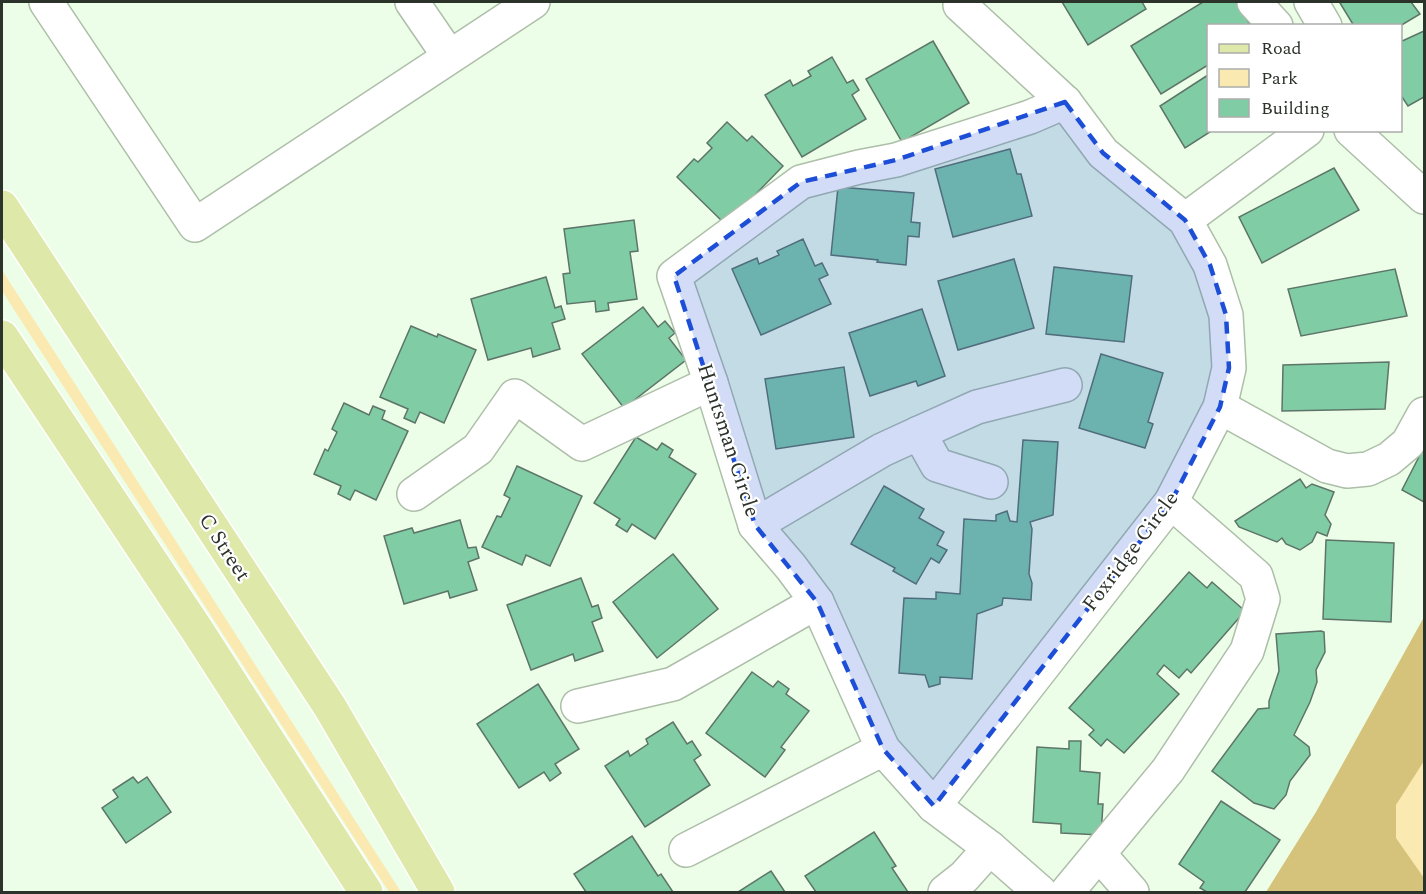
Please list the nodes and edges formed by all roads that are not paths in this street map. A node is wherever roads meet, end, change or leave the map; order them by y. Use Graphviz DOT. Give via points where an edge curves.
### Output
graph roads {
  1 [pos="46,2"];
  2 [pos="412,2"];
  3 [pos="533,2"];
  4 [pos="1254,2"];
  5 [pos="1311,2"];
  6 [pos="960,5"];
  7 [pos="1274,24"];
  8 [pos="1324,24"];
  9 [pos="449,56"];
  10 [pos="1065,102"];
  11 [pos="1304,132"];
  12 [pos="1353,132"];
  13 [pos="1425,197"];
  14 [pos="2,207"];
  15 [pos="1185,220"];
  16 [pos="2,337"];
  17 [pos="711,383"];
  18 [pos="1065,385"];
  19 [pos="1220,407"];
  20 [pos="1425,414"];
  21 [pos="919,433"];
  22 [pos="991,482"];
  23 [pos="414,494"];
  24 [pos="1171,502"];
  25 [pos="755,525"];
  26 [pos="817,602"];
  27 [pos="578,706"];
  28 [pos="883,749"];
  29 [pos="934,806"];
  30 [pos="990,848"];
  31 [pos="686,850"];
  32 [pos="1099,854"];
  33 [pos="366,892"];
  34 [pos="438,892"];
  35 [pos="945,892"];
  36 [pos="1040,892"];
  37 [pos="1067,892"];
  38 [pos="1132,892"];
  1 -- 9 [label="street" via="195,225"];
  2 -- 9 [label="street"];
  3 -- 9 [label="street"];
  4 -- 7 [label="street"];
  5 -- 8 [label="street"];
  6 -- 10 [label="street, Foxridge Circle"];
  10 -- 15 [label="street, Foxridge Circle" via="1103,153"];
  10 -- 17 [label="street, Huntsman Circle" via="896,160 801,182 674,276"];
  11 -- 15 [label="street"];
  12 -- 13 [label="street"];
  14 -- 34 [label="main road, C Street" via="330,707"];
  15 -- 19 [label="street, Foxridge Circle" via="1209,265 1226,315 1229,368"];
  16 -- 33 [label="main road"];
  17 -- 23 [label="street" via="582,444 515,396 478,450"];
  17 -- 25 [label="street, Huntsman Circle"];
  18 -- 21 [label="street" via="977,407"];
  19 -- 20 [label="street" via="1327,466 1347,471 1368,469 1389,459 1408,443"];
  19 -- 24 [label="street, Foxridge Circle"];
  21 -- 22 [label="street" via="937,465"];
  21 -- 25 [label="street" via="882,450"];
  24 -- 29 [label="street, Foxridge Circle"];
  24 -- 32 [label="street" via="1256,576 1263,599 1247,651 1168,770"];
  25 -- 26 [label="street, Huntsman Circle"];
  26 -- 27 [label="street" via="673,684"];
  26 -- 28 [label="street, Huntsman Circle"];
  28 -- 29 [label="street, Huntsman Circle"];
  28 -- 31 [label="street"];
  29 -- 30 [label="street, Huntsman Circle"];
  30 -- 35 [label="street"];
  30 -- 36 [label="street, Huntsman Circle"];
  32 -- 37 [label="street"];
  32 -- 38 [label="street"];
}
